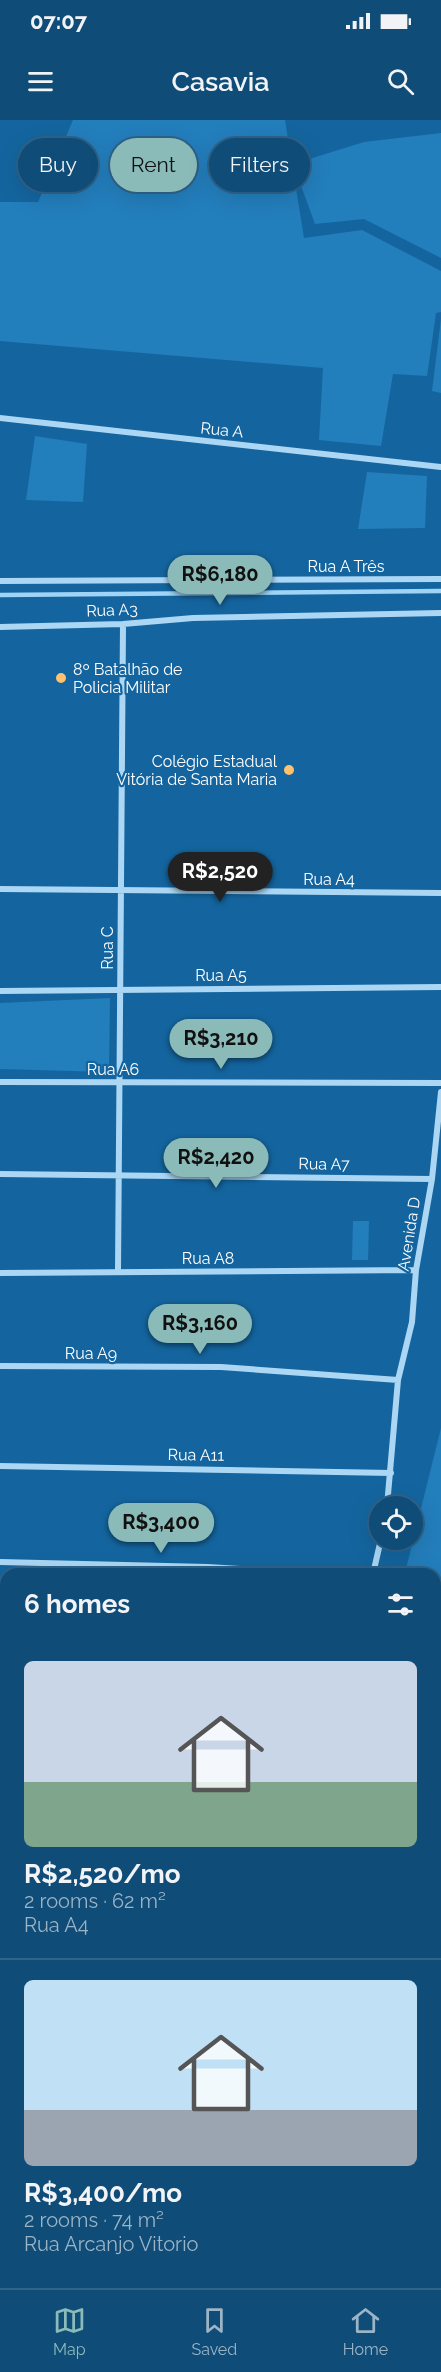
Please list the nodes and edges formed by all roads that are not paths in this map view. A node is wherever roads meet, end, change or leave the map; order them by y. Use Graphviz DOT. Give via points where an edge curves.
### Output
graph roads {
  1 [pos="0,418"];
  2 [pos="441,467"];
  3 [pos="441,579"];
  4 [pos="0,581"];
  5 [pos="441,613"];
  6 [pos="123,624"];
  7 [pos="0,627"];
  8 [pos="0,889"];
  9 [pos="121,890"];
  10 [pos="441,893"];
  11 [pos="441,987"];
  12 [pos="120,988"];
  13 [pos="0,991"];
  14 [pos="0,1082"];
  15 [pos="119,1082"];
  16 [pos="441,1083"];
  17 [pos="441,1092"];
  18 [pos="0,1174"];
  19 [pos="119,1175"];
  20 [pos="432,1179"];
  21 [pos="416,1270"];
  22 [pos="118,1271"];
  23 [pos="0,1273"];
  24 [pos="0,1366"];
  25 [pos="398,1380"];
  26 [pos="0,1466"];
  27 [pos="391,1473"];
  28 [pos="388,1496"];
  29 [pos="378,1550"];
  30 [pos="0,1562"];
  31 [pos="224,1568"];
  32 [pos="374,1568"];
  1 -- 2 [label="street, Rua A"];
  3 -- 4 [label="street, Rua A Três"];
  5 -- 6 [label="street, Rua A3" via="194,618"];
  6 -- 7 [label="street, Rua A3"];
  6 -- 9 [label="street, Rua C"];
  8 -- 9 [label="street, Rua A4"];
  9 -- 10 [label="street, Rua A4"];
  9 -- 12 [label="street, Rua C"];
  11 -- 12 [label="street, Rua A5"];
  12 -- 13 [label="street, Rua A5"];
  12 -- 15 [label="street, Rua C"];
  14 -- 15 [label="street, Rua A6"];
  15 -- 16 [label="street, Rua A6"];
  15 -- 19 [label="street, Rua C"];
  17 -- 20 [label="street, Avenida D"];
  18 -- 19 [label="street, Rua A7"];
  19 -- 20 [label="street, Rua A7"];
  19 -- 22 [label="street, Rua C"];
  20 -- 21 [label="street, Avenida D"];
  21 -- 22 [label="street, Rua A8"];
  21 -- 25 [label="street, Avenida D" via="412,1322"];
  22 -- 23 [label="street, Rua A8"];
  24 -- 25 [label="street, Rua A9" via="221,1367"];
  25 -- 27 [label="street, Avenida D"];
  26 -- 27 [label="street, Rua A11"];
  27 -- 28 [label="street, Avenida D"];
  29 -- 32 [label="street"];
  30 -- 31 [label="street"];
}
